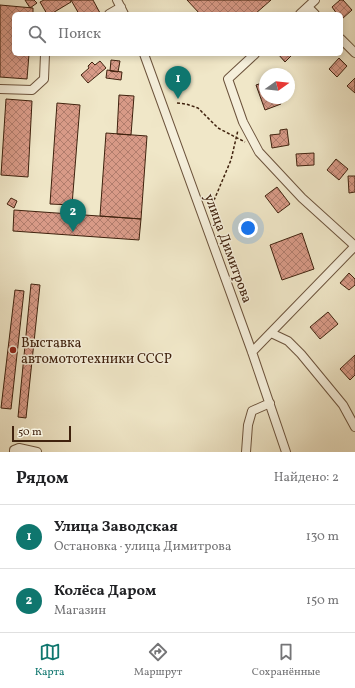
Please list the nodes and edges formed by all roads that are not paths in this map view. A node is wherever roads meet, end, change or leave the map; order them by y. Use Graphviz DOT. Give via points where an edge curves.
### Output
graph roads {
  1 [pos="315,0"];
  2 [pos="308,7"];
  3 [pos="302,12"];
  4 [pos="313,12"];
  5 [pos="343,42"];
  6 [pos="355,53"];
  7 [pos="45,56"];
  8 [pos="145,56"];
  9 [pos="253,56"];
  10 [pos="0,89"];
  11 [pos="355,246"];
  12 [pos="271,332"];
  13 [pos="252,352"];
  14 [pos="270,403"];
  15 [pos="355,428"];
  16 [pos="14,452"];
  17 [pos="37,452"];
  18 [pos="246,452"];
  19 [pos="286,452"];
  1 -- 2 [label="street"];
  2 -- 3 [label="street"];
  2 -- 4 [label="street"];
  5 -- 6 [label="street"];
  7 -- 10 [label="street" via="44,79 32,90"];
  8 -- 13 [label="street, улица Димитрова"];
  9 -- 11 [label="street" via="228,79 240,114 255,145 302,198"];
  11 -- 12 [label="street"];
  12 -- 13 [label="street"];
  12 -- 15 [label="street" via="288,341 300,354 343,405"];
  13 -- 14 [label="street, улица Димитрова"];
  14 -- 18 [label="street" via="252,411"];
  14 -- 19 [label="street, улица Димитрова"];
  16 -- 17 [label="street" via="19,448"];
}
